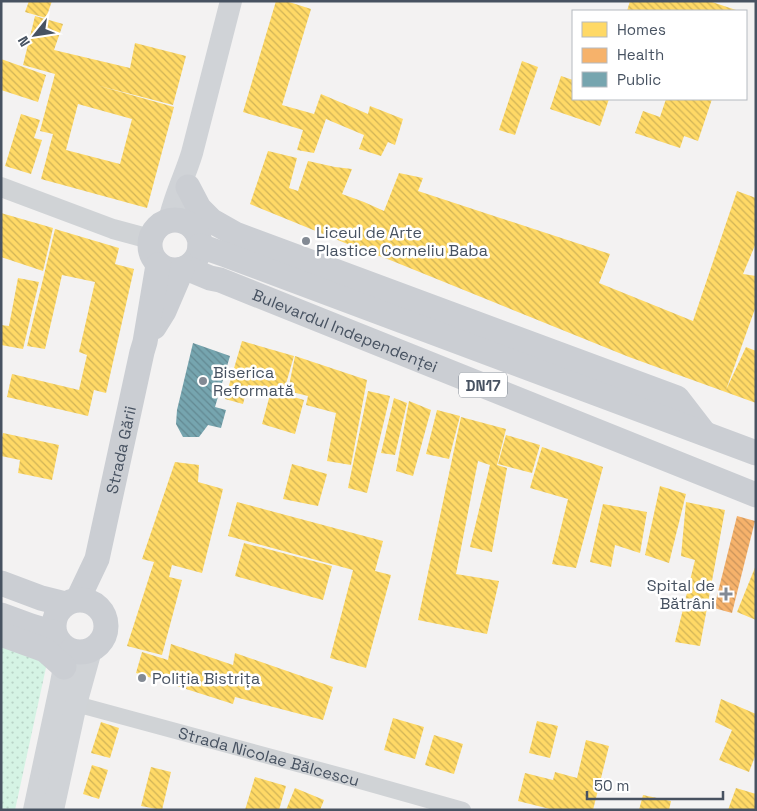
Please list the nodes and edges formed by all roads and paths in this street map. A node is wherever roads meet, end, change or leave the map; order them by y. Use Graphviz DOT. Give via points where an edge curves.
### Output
graph roads {
  1 [pos="231,1"];
  2 [pos="188,177"];
  3 [pos="1,187"];
  4 [pos="178,222"];
  5 [pos="150,239"];
  6 [pos="200,246"];
  7 [pos="158,265"];
  8 [pos="184,269"];
  9 [pos="210,278"];
  10 [pos="164,311"];
  11 [pos="145,342"];
  12 [pos="704,434"];
  13 [pos="756,453"];
  14 [pos="756,495"];
  15 [pos="1,583"];
  16 [pos="79,602"];
  17 [pos="1,615"];
  18 [pos="1,634"];
  19 [pos="61,649"];
  20 [pos="91,650"];
  21 [pos="76,704"];
  22 [pos="34,810"];
  23 [pos="53,810"];
  24 [pos="463,810"];
  1 -- 2 [label="main road"];
  2 -- 4 [label="main road" via="186,207"];
  2 -- 12 [label="main road" via="199,208 212,221 235,234 677,398"];
  3 -- 5 [label="street" via="113,230"];
  4 -- 5 [label="main road" via="161,224"];
  4 -- 6 [label="main road" via="194,229"];
  5 -- 7 [label="main road" via="152,257"];
  6 -- 8 [label="main road" via="193,263"];
  6 -- 12 [label="main road, Bulevardul Independenței / DN17"];
  7 -- 8 [label="main road, Bulevardul Independenței / DN17" via="171,271"];
  7 -- 11 [label="main road, Strada Gării"];
  8 -- 9 [label="main road, Bulevardul Independenței / DN17"];
  8 -- 10 [label="main road, Strada Gării"];
  9 -- 10 [label="main road" via="196,283"];
  9 -- 14 [label="main road, Bulevardul Independenței / DN17"];
  10 -- 11 [label="main road, Strada Gării"];
  11 -- 16 [label="main road, Strada Gării" via="97,559"];
  12 -- 13 [label="main road, Bulevardul Independenței / DN17"];
  15 -- 16 [label="main road" via="41,598"];
  16 -- 19 [label="main road" via="59,610 55,617"];
  16 -- 20 [label="main road" via="100,608 106,623 103,639"];
  17 -- 19 [label="main road" via="31,626"];
  18 -- 19 [label="main road" via="45,650"];
  19 -- 20 [label="main road"];
  19 -- 22 [label="main road"];
  20 -- 21 [label="main road"];
  21 -- 23 [label="main road"];
  21 -- 24 [label="street, Strada Nicolae Bălcescu"];
}
